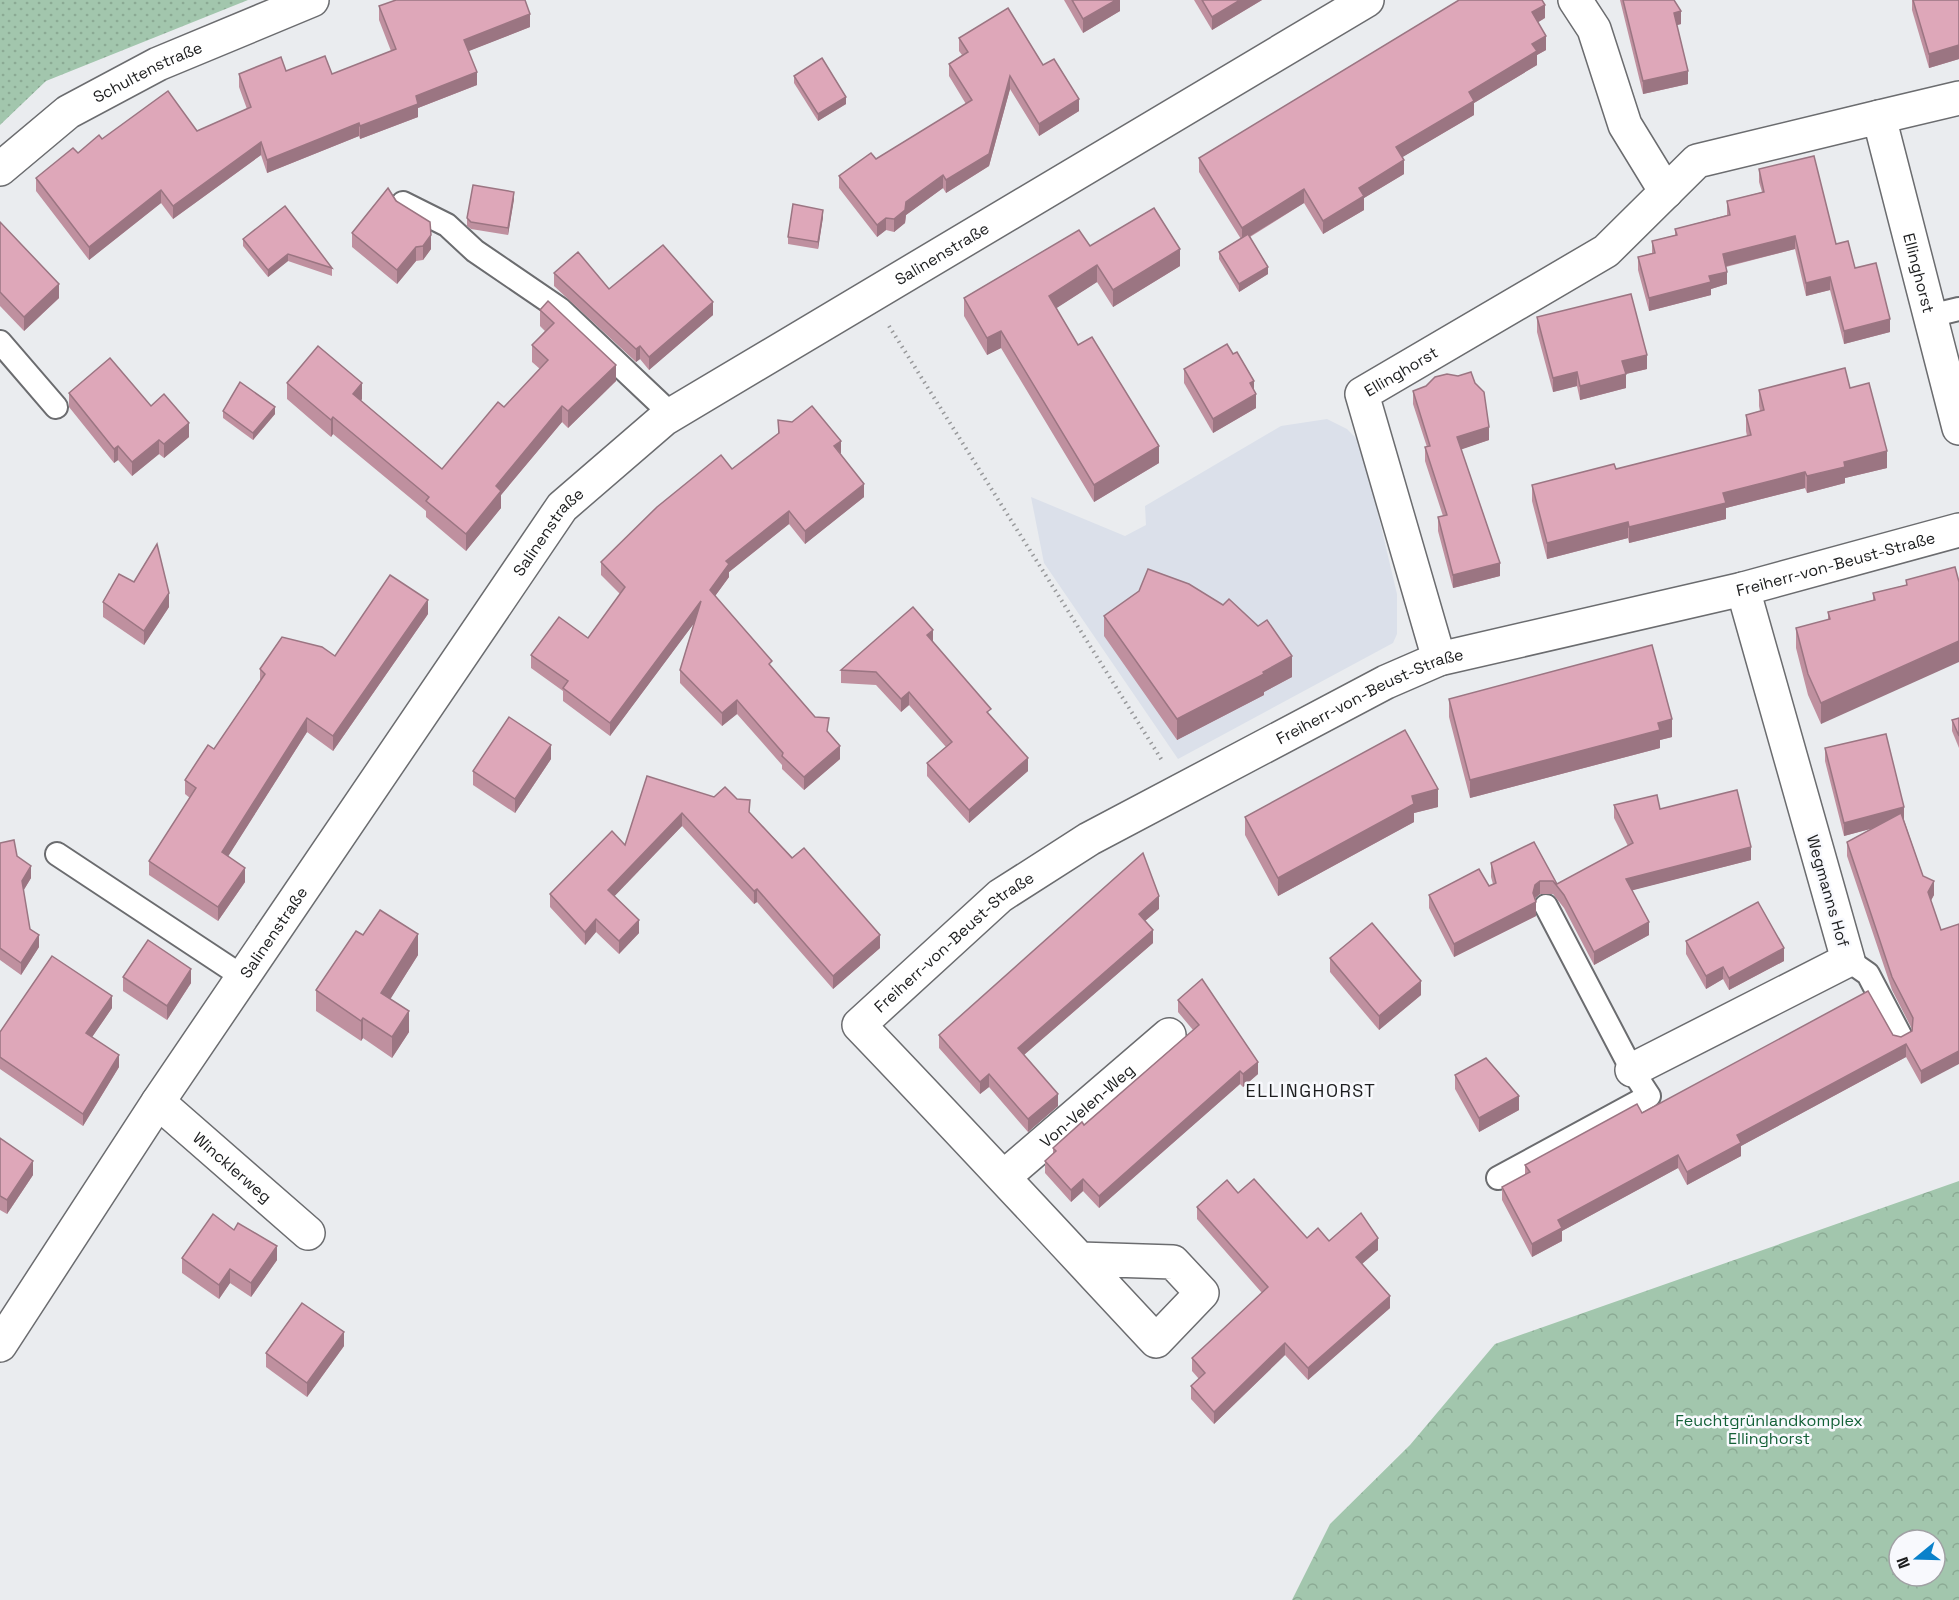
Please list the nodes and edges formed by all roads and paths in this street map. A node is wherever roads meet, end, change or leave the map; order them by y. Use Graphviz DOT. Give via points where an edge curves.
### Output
graph roads {
  1 [pos="312,0"];
  2 [pos="1367,0"];
  3 [pos="1575,0"];
  4 [pos="1959,98"];
  5 [pos="1879,117"];
  6 [pos="0,169"];
  7 [pos="1666,192"];
  8 [pos="403,203"];
  9 [pos="870,296"];
  10 [pos="1945,313"];
  11 [pos="0,342"];
  12 [pos="56,407"];
  13 [pos="671,414"];
  14 [pos="1959,428"];
  15 [pos="1959,530"];
  16 [pos="1743,589"];
  17 [pos="1439,659"];
  18 [pos="1181,790"];
  19 [pos="57,854"];
  20 [pos="1546,906"];
  21 [pos="1848,960"];
  22 [pos="243,976"];
  23 [pos="1169,1035"];
  24 [pos="1901,1037"];
  25 [pos="1632,1070"];
  26 [pos="158,1102"];
  27 [pos="1005,1176"];
  28 [pos="1498,1178"];
  29 [pos="308,1233"];
  30 [pos="1080,1259"];
  31 [pos="0,1345"];
  1 -- 6 [label="street, Schultenstraße" via="158,64 78,106"];
  2 -- 9 [label="street, Salinenstraße"];
  3 -- 7 [label="street" via="1594,28 1625,124"];
  4 -- 5 [label="street, Ellinghorst"];
  5 -- 7 [label="street, Ellinghorst" via="1697,161"];
  5 -- 10 [label="street, Ellinghorst"];
  7 -- 17 [label="street, Ellinghorst" via="1606,250 1362,394"];
  8 -- 13 [label="lane" via="447,225 475,251 560,309"];
  9 -- 13 [label="street, Salinenstraße"];
  9 -- 18 [label="path"];
  10 -- 14 [label="street, Ellinghorst"];
  11 -- 12 [label="lane"];
  13 -- 22 [label="street, Salinenstraße" via="562,507"];
  15 -- 16 [label="street, Freiherr-von-Beust-Straße"];
  16 -- 17 [label="street, Freiherr-von-Beust-Straße"];
  16 -- 21 [label="street, Wegmanns Hof"];
  17 -- 18 [label="street, Freiherr-von-Beust-Straße" via="1386,682"];
  18 -- 27 [label="street, Freiherr-von-Beust-Straße" via="1089,839 1000,897 859,1025"];
  19 -- 22 [label="lane"];
  20 -- 25 [label="lane"];
  21 -- 24 [label="lane" via="1868,974"];
  21 -- 25 [label="street, Wegmanns Hof"];
  22 -- 26 [label="street, Salinenstraße"];
  23 -- 27 [label="street, Von-Velen-Weg"];
  25 -- 28 [label="lane" via="1649,1096"];
  26 -- 29 [label="street, Wincklerweg"];
  26 -- 31 [label="street, Salinenstraße"];
  27 -- 30 [label="street"];
}
